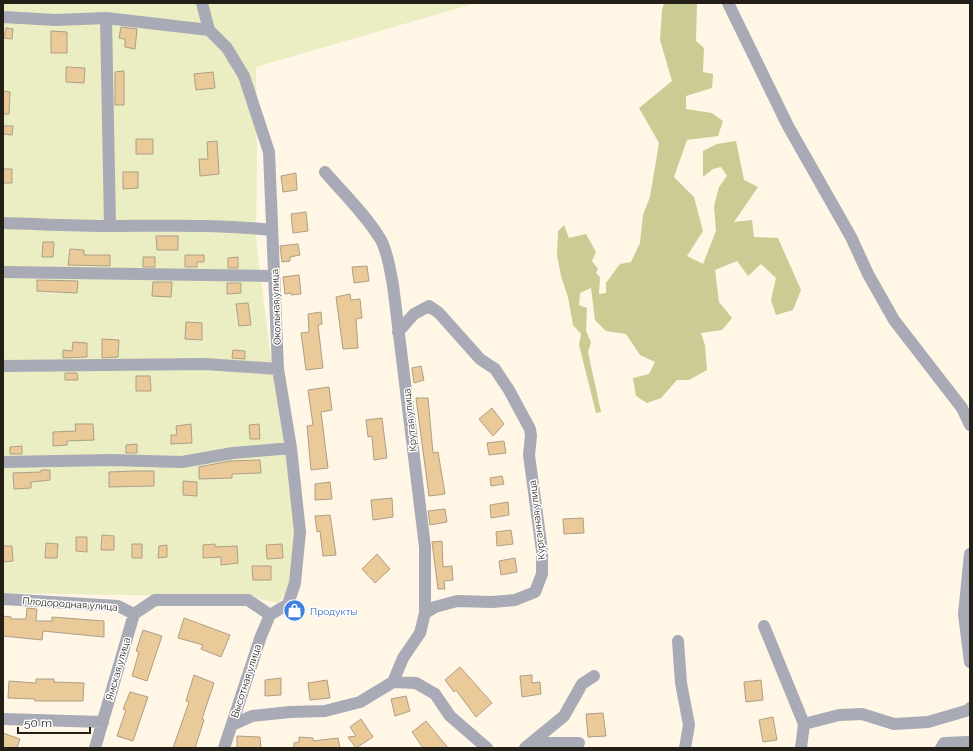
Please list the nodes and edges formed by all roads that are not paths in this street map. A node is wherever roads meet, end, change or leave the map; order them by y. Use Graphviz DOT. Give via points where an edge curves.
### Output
graph roads {
  1 [pos="202,3"];
  2 [pos="728,3"];
  3 [pos="3,17"];
  4 [pos="106,18"];
  5 [pos="209,30"];
  6 [pos="325,172"];
  7 [pos="3,223"];
  8 [pos="110,226"];
  9 [pos="271,230"];
  10 [pos="3,272"];
  11 [pos="274,276"];
  12 [pos="398,332"];
  13 [pos="3,366"];
  14 [pos="278,369"];
  15 [pos="970,425"];
  16 [pos="291,448"];
  17 [pos="3,462"];
  18 [pos="970,554"];
  19 [pos="3,599"];
  20 [pos="425,613"];
  21 [pos="134,614"];
  22 [pos="270,615"];
  23 [pos="764,626"];
  24 [pos="678,641"];
  25 [pos="970,662"];
  26 [pos="594,676"];
  27 [pos="393,682"];
  28 [pos="970,708"];
  29 [pos="3,719"];
  30 [pos="103,722"];
  31 [pos="804,724"];
  32 [pos="232,725"];
  33 [pos="579,743"];
  34 [pos="529,745"];
  35 [pos="970,745"];
  36 [pos="95,748"];
  37 [pos="224,748"];
  38 [pos="487,748"];
  39 [pos="685,748"];
  40 [pos="801,748"];
  41 [pos="941,748"];
  1 -- 5 [label="street"];
  2 -- 15 [label="street" via="788,126 851,237 894,320 962,408"];
  3 -- 4 [label="street" via="56,20"];
  4 -- 5 [label="street"];
  4 -- 8 [label="street"];
  5 -- 9 [label="street, Окольная улица" via="227,48 244,76 269,152"];
  6 -- 12 [label="street, Крутая улица" via="381,240 390,265"];
  7 -- 8 [label="street"];
  8 -- 9 [label="street" via="228,226"];
  9 -- 11 [label="street, Окольная улица"];
  10 -- 11 [label="street"];
  11 -- 14 [label="street, Окольная улица"];
  12 -- 20 [label="street, Крутая улица" via="408,394 425,547"];
  12 -- 20 [label="street, Курганная улица" via="414,314 429,306 439,313 480,359 495,369 530,429 531,436 529,455 542,551 542,574 535,592 515,600 457,601 435,607"];
  13 -- 14 [label="street" via="205,364"];
  14 -- 16 [label="street, Окольная улица"];
  16 -- 17 [label="street" via="233,453 182,462"];
  16 -- 22 [label="street, Окольная улица" via="300,532 295,583 288,604"];
  18 -- 25 [label="street" via="964,614"];
  19 -- 21 [label="street, Плодородная улица" via="118,606"];
  20 -- 27 [label="street, Крутая улица" via="420,633 403,658"];
  21 -- 22 [label="street" via="155,600 248,600"];
  21 -- 30 [label="street, Ямская улица"];
  22 -- 32 [label="street, Высотная улица"];
  23 -- 31 [label="street"];
  24 -- 39 [label="street" via="681,684 689,725"];
  26 -- 34 [label="street" via="582,684 564,716"];
  27 -- 32 [label="street" via="360,702 325,711 252,716"];
  27 -- 38 [label="street" via="416,683 435,694 450,716"];
  28 -- 31 [label="street" via="928,722 894,724 862,714 839,714"];
  29 -- 30 [label="street"];
  30 -- 36 [label="street, Ямская улица"];
  31 -- 40 [label="street"];
  32 -- 37 [label="street, Высотная улица"];
  33 -- 34 [label="street"];
  35 -- 41 [label="street" via="967,742 944,744"];
}
